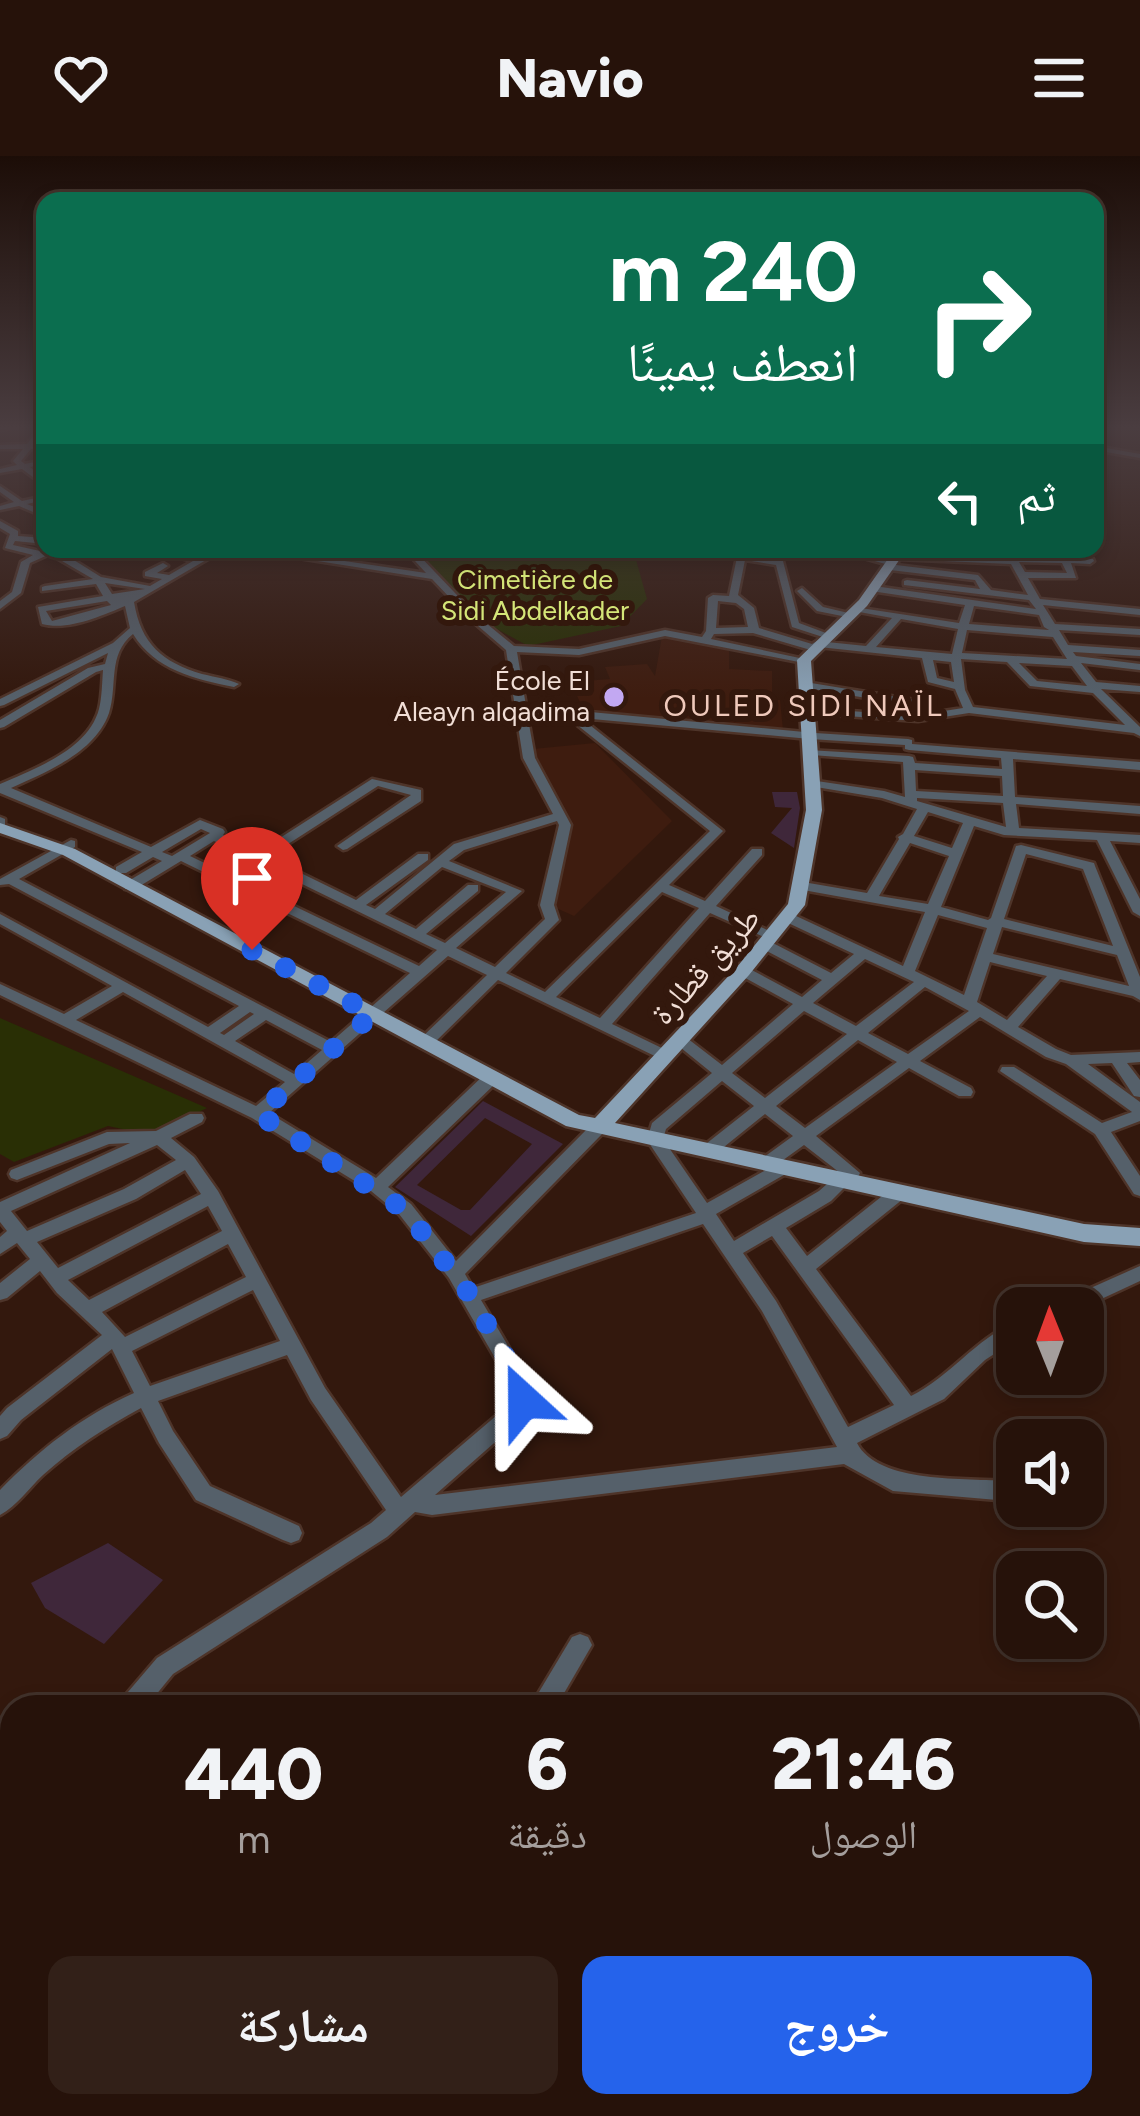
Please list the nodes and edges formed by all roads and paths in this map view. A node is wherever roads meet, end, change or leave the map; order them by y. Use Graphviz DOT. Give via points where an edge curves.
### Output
graph roads {
  1 [pos="11,532"];
  2 [pos="36,550"];
  3 [pos="36,558"];
  4 [pos="59,558"];
  5 [pos="111,558"];
  6 [pos="151,558"];
  7 [pos="191,558"];
  8 [pos="205,558"];
  9 [pos="304,558"];
  10 [pos="416,558"];
  11 [pos="741,558"];
  12 [pos="755,558"];
  13 [pos="853,558"];
  14 [pos="963,558"];
  15 [pos="1012,558"];
  16 [pos="1038,558"];
  17 [pos="201,560"];
  18 [pos="1065,560"];
  19 [pos="891,561"];
  20 [pos="1090,561"];
  21 [pos="163,566"];
  22 [pos="838,568"];
  23 [pos="186,569"];
  24 [pos="1022,575"];
  25 [pos="170,578"];
  26 [pos="434,578"];
  27 [pos="123,582"];
  28 [pos="150,590"];
  29 [pos="802,591"];
  30 [pos="107,592"];
  31 [pos="75,596"];
  32 [pos="738,599"];
  33 [pos="129,602"];
  34 [pos="970,603"];
  35 [pos="1035,604"];
  36 [pos="0,606"];
  37 [pos="1140,611"];
  38 [pos="850,613"];
  39 [pos="82,616"];
  40 [pos="898,617"];
  41 [pos="795,625"];
  42 [pos="131,626"];
  43 [pos="963,627"];
  44 [pos="760,630"];
  45 [pos="1053,631"];
  46 [pos="1140,632"];
  47 [pos="1024,633"];
  48 [pos="707,636"];
  49 [pos="114,646"];
  50 [pos="811,646"];
  51 [pos="512,649"];
  52 [pos="748,649"];
  53 [pos="867,651"];
  54 [pos="1140,653"];
  55 [pos="902,654"];
  56 [pos="1071,656"];
  57 [pos="927,657"];
  58 [pos="956,658"];
  59 [pos="1011,660"];
  60 [pos="1032,661"];
  61 [pos="111,664"];
  62 [pos="1140,667"];
  63 [pos="910,675"];
  64 [pos="235,684"];
  65 [pos="806,685"];
  66 [pos="959,687"];
  67 [pos="1093,687"];
  68 [pos="1140,689"];
  69 [pos="0,703"];
  70 [pos="519,709"];
  71 [pos="969,710"];
  72 [pos="807,711"];
  73 [pos="570,714"];
  74 [pos="913,718"];
  75 [pos="0,725"];
  76 [pos="1138,731"];
  77 [pos="807,738"];
  78 [pos="1140,745"];
  79 [pos="909,754"];
  80 [pos="1007,755"];
  81 [pos="1140,766"];
  82 [pos="1007,773"];
  83 [pos="814,783"];
  84 [pos="1,789"];
  85 [pos="1009,800"];
  86 [pos="916,802"];
  87 [pos="1140,810"];
  88 [pos="560,816"];
  89 [pos="814,821"];
  90 [pos="969,822"];
  91 [pos="0,823"];
  92 [pos="1008,831"];
  93 [pos="214,836"];
  94 [pos="904,837"];
  95 [pos="1102,837"];
  96 [pos="1140,838"];
  97 [pos="67,846"];
  98 [pos="343,846"];
  99 [pos="1021,849"];
  100 [pos="406,851"];
  101 [pos="757,852"];
  102 [pos="148,853"];
  103 [pos="954,853"];
  104 [pos="422,856"];
  105 [pos="259,857"];
  106 [pos="177,858"];
  107 [pos="441,861"];
  108 [pos="1089,866"];
  109 [pos="1118,871"];
  110 [pos="1139,871"];
  111 [pos="130,879"];
  112 [pos="5,882"];
  113 [pos="803,886"];
  114 [pos="473,888"];
  115 [pos="664,888"];
  116 [pos="515,891"];
  117 [pos="871,898"];
  118 [pos="547,905"];
  119 [pos="356,906"];
  120 [pos="711,909"];
  121 [pos="932,909"];
  122 [pos="1140,912"];
  123 [pos="376,915"];
  124 [pos="0,918"];
  125 [pos="789,918"];
  126 [pos="993,923"];
  127 [pos="418,934"];
  128 [pos="767,940"];
  129 [pos="449,948"];
  130 [pos="1121,952"];
  131 [pos="863,953"];
  132 [pos="983,956"];
  133 [pos="743,971"];
  134 [pos="420,972"];
  135 [pos="907,973"];
  136 [pos="500,974"];
  137 [pos="1057,974"];
  138 [pos="834,980"];
  139 [pos="924,981"];
  140 [pos="123,986"];
  141 [pos="0,989"];
  142 [pos="1138,994"];
  143 [pos="548,997"];
  144 [pos="805,1006"];
  145 [pos="975,1006"];
  146 [pos="258,1009"];
  147 [pos="377,1011"];
  148 [pos="65,1021"];
  149 [pos="603,1024"];
  150 [pos="1010,1027"];
  151 [pos="857,1034"];
  152 [pos="216,1038"];
  153 [pos="430,1039"];
  154 [pos="678,1039"];
  155 [pos="333,1049"];
  156 [pos="663,1055"];
  157 [pos="1140,1057"];
  158 [pos="1116,1058"];
  159 [pos="1070,1060"];
  160 [pos="909,1064"];
  161 [pos="1008,1071"];
  162 [pos="724,1075"];
  163 [pos="492,1077"];
  164 [pos="295,1082"];
  165 [pos="964,1092"];
  166 [pos="1140,1092"];
  167 [pos="764,1103"];
  168 [pos="1140,1113"];
  169 [pos="258,1114"];
  170 [pos="196,1118"];
  171 [pos="598,1128"];
  172 [pos="1101,1130"];
  173 [pos="805,1133"];
  174 [pos="159,1137"];
  175 [pos="655,1140"];
  176 [pos="708,1151"];
  177 [pos="188,1161"];
  178 [pos="775,1166"];
  179 [pos="17,1174"];
  180 [pos="847,1177"];
  181 [pos="377,1187"];
  182 [pos="1140,1190"];
  183 [pos="897,1194"];
  184 [pos="212,1196"];
  185 [pos="0,1210"];
  186 [pos="706,1214"];
  187 [pos="775,1226"];
  188 [pos="231,1234"];
  189 [pos="21,1236"];
  190 [pos="1140,1237"];
  191 [pos="0,1247"];
  192 [pos="732,1251"];
  193 [pos="41,1260"];
  194 [pos="806,1268"];
  195 [pos="454,1273"];
  196 [pos="1140,1273"];
  197 [pos="56,1278"];
  198 [pos="255,1281"];
  199 [pos="1104,1290"];
  200 [pos="0,1294"];
  201 [pos="471,1296"];
  202 [pos="88,1310"];
  203 [pos="119,1341"];
  204 [pos="996,1343"];
  205 [pos="292,1345"];
  206 [pos="146,1393"];
  207 [pos="907,1407"];
  208 [pos="0,1430"];
  209 [pos="848,1447"];
  210 [pos="996,1490"];
  211 [pos="0,1505"];
  212 [pos="406,1507"];
  213 [pos="291,1533"];
  214 [pos="580,1645"];
  215 [pos="140,1695"];
  216 [pos="549,1695"];
  1 -- 2 [label="street" via="8,546"];
  3 -- 36 [label="street"];
  4 -- 30 [label="street"];
  5 -- 27 [label="street"];
  6 -- 21 [label="street"];
  7 -- 17 [label="street"];
  8 -- 17 [label="street"];
  9 -- 26 [label="street"];
  10 -- 26 [label="street"];
  11 -- 32 [label="street"];
  12 -- 41 [label="street" via="780,563"];
  13 -- 22 [label="street"];
  14 -- 19 [label="street"];
  15 -- 24 [label="street"];
  16 -- 18 [label="street"];
  17 -- 23 [label="street"];
  18 -- 20 [label="street"];
  18 -- 24 [label="street" via="1073,576"];
  19 -- 34 [label="street"];
  19 -- 35 [label="street"];
  19 -- 38 [label="main road"];
  19 -- 38 [label="main road"];
  21 -- 23 [label="street"];
  21 -- 25 [label="street" via="148,574"];
  23 -- 25 [label="street"];
  24 -- 35 [label="street"];
  25 -- 28 [label="street"];
  26 -- 51 [label="street"];
  27 -- 28 [label="street"];
  27 -- 30 [label="street"];
  28 -- 30 [label="street"];
  28 -- 33 [label="street"];
  29 -- 38 [label="street" via="820,609"];
  30 -- 31 [label="street"];
  30 -- 31 [label="street" via="51,591"];
  30 -- 33 [label="street"];
  30 -- 39 [label="street"];
  30 -- 42 [label="street"];
  31 -- 39 [label="street"];
  31 -- 39 [label="street" via="41,607 45,622"];
  32 -- 44 [label="street"];
  32 -- 48 [label="street" via="713,598"];
  33 -- 42 [label="street"];
  34 -- 35 [label="street"];
  34 -- 43 [label="street"];
  35 -- 37 [label="street"];
  35 -- 45 [label="street"];
  38 -- 40 [label="street"];
  38 -- 50 [label="main road"];
  40 -- 43 [label="street"];
  40 -- 53 [label="street"];
  41 -- 44 [label="street"];
  41 -- 50 [label="street"];
  42 -- 49 [label="street"];
  42 -- 64 [label="street" via="144,646 188,673"];
  43 -- 47 [label="street"];
  43 -- 58 [label="street"];
  44 -- 48 [label="street"];
  44 -- 50 [label="street"];
  44 -- 52 [label="street"];
  45 -- 46 [label="street"];
  45 -- 47 [label="street"];
  45 -- 56 [label="street"];
  47 -- 60 [label="street"];
  48 -- 51 [label="street" via="665,633 604,649"];
  48 -- 52 [label="street"];
  49 -- 61 [label="street"];
  49 -- 69 [label="street"];
  50 -- 52 [label="street"];
  50 -- 53 [label="street"];
  50 -- 65 [label="main road, طريق قطارة"];
  50 -- 77 [label="main road, طريق قطارة"];
  51 -- 70 [label="street"];
  53 -- 55 [label="street"];
  54 -- 56 [label="street"];
  55 -- 57 [label="street"];
  55 -- 63 [label="street"];
  56 -- 60 [label="street"];
  56 -- 62 [label="street"];
  56 -- 67 [label="street"];
  57 -- 58 [label="street"];
  57 -- 66 [label="street" via="932,680"];
  58 -- 59 [label="street"];
  58 -- 66 [label="street"];
  59 -- 60 [label="street"];
  59 -- 67 [label="street" via="1034,684"];
  61 -- 75 [label="street"];
  61 -- 84 [label="street" via="103,717 93,731"];
  65 -- 72 [label="main road, طريق قطارة"];
  65 -- 74 [label="street" via="911,701 921,711"];
  66 -- 71 [label="street"];
  67 -- 68 [label="street"];
  67 -- 76 [label="street"];
  70 -- 73 [label="street"];
  70 -- 88 [label="street" via="529,758"];
  71 -- 74 [label="street"];
  71 -- 76 [label="street"];
  72 -- 74 [label="street"];
  72 -- 77 [label="main road, طريق قطارة"];
  73 -- 77 [label="street"];
  73 -- 115 [label="street" via="717,831"];
  74 -- 79 [label="street"];
  76 -- 78 [label="street"];
  77 -- 79 [label="street"];
  77 -- 83 [label="main road, طريق قطارة"];
  77 -- 89 [label="main road, طريق قطارة" via="802,809"];
  79 -- 80 [label="street"];
  79 -- 82 [label="street"];
  79 -- 86 [label="street"];
  80 -- 81 [label="street"];
  80 -- 82 [label="street"];
  82 -- 85 [label="street"];
  83 -- 86 [label="street"];
  83 -- 89 [label="main road, طريق قطارة"];
  84 -- 102 [label="street"];
  85 -- 86 [label="street"];
  85 -- 87 [label="street"];
  85 -- 92 [label="street"];
  86 -- 90 [label="street"];
  86 -- 94 [label="street"];
  88 -- 107 [label="street" via="459,847"];
  88 -- 118 [label="street" via="564,833"];
  89 -- 113 [label="main road, طريق قطارة"];
  90 -- 92 [label="street"];
  90 -- 103 [label="street"];
  91 -- 97 [label="main road"];
  92 -- 95 [label="street"];
  92 -- 99 [label="street"];
  93 -- 102 [label="street" via="219,832 200,824"];
  93 -- 105 [label="street"];
  93 -- 106 [label="street"];
  94 -- 103 [label="street"];
  94 -- 117 [label="street"];
  95 -- 96 [label="street"];
  95 -- 109 [label="street"];
  97 -- 111 [label="main road"];
  97 -- 112 [label="street"];
  98 -- 105 [label="street" via="417,793 376,782"];
  99 -- 108 [label="street"];
  99 -- 126 [label="street"];
  100 -- 104 [label="street"];
  101 -- 120 [label="street"];
  102 -- 106 [label="street"];
  102 -- 111 [label="street"];
  103 -- 121 [label="street"];
  104 -- 107 [label="street"];
  104 -- 119 [label="street"];
  105 -- 119 [label="street"];
  106 -- 111 [label="street"];
  106 -- 134 [label="street"];
  107 -- 116 [label="street"];
  107 -- 123 [label="street"];
  108 -- 109 [label="street"];
  108 -- 130 [label="street"];
  109 -- 110 [label="street"];
  109 -- 122 [label="street"];
  111 -- 147 [label="main road"];
  112 -- 146 [label="street"];
  113 -- 117 [label="street"];
  113 -- 125 [label="main road, طريق قطارة"];
  114 -- 127 [label="street"];
  115 -- 120 [label="street"];
  115 -- 143 [label="street"];
  116 -- 118 [label="street"];
  116 -- 129 [label="street"];
  117 -- 121 [label="street"];
  118 -- 136 [label="street" via="552,920"];
  119 -- 123 [label="street"];
  120 -- 128 [label="street"];
  120 -- 149 [label="street"];
  121 -- 126 [label="street"];
  121 -- 135 [label="street"];
  123 -- 127 [label="street"];
  124 -- 140 [label="street"];
  125 -- 128 [label="main road, طريق قطارة"];
  125 -- 131 [label="street"];
  126 -- 130 [label="street"];
  126 -- 132 [label="street"];
  127 -- 129 [label="street"];
  128 -- 133 [label="main road, طريق قطارة"];
  128 -- 138 [label="street"];
  129 -- 134 [label="street"];
  129 -- 136 [label="street"];
  130 -- 142 [label="street"];
  131 -- 135 [label="street"];
  131 -- 138 [label="street"];
  132 -- 137 [label="street"];
  132 -- 145 [label="street"];
  133 -- 144 [label="street"];
  133 -- 154 [label="main road, طريق قطارة"];
  134 -- 147 [label="street"];
  135 -- 139 [label="street"];
  136 -- 143 [label="street"];
  136 -- 153 [label="street"];
  137 -- 142 [label="street"];
  137 -- 150 [label="street"];
  138 -- 144 [label="street"];
  139 -- 145 [label="street"];
  139 -- 151 [label="street"];
  140 -- 148 [label="street"];
  140 -- 152 [label="street"];
  141 -- 148 [label="street"];
  143 -- 149 [label="street"];
  144 -- 151 [label="street"];
  144 -- 162 [label="street"];
  145 -- 150 [label="street"];
  145 -- 160 [label="street"];
  146 -- 152 [label="street"];
  146 -- 155 [label="street"];
  147 -- 153 [label="main road"];
  147 -- 155 [label="street"];
  148 -- 169 [label="street"];
  149 -- 156 [label="street"];
  150 -- 159 [label="street"];
  151 -- 160 [label="street"];
  151 -- 167 [label="street"];
  152 -- 164 [label="street"];
  153 -- 163 [label="main road"];
  153 -- 171 [label="main road"];
  154 -- 156 [label="main road, طريق قطارة"];
  154 -- 162 [label="street"];
  155 -- 164 [label="street"];
  156 -- 171 [label="main road, طريق قطارة"];
  157 -- 158 [label="street"];
  158 -- 159 [label="street"];
  158 -- 166 [label="street"];
  159 -- 168 [label="street"];
  160 -- 165 [label="street"];
  160 -- 173 [label="street"];
  161 -- 172 [label="street"];
  162 -- 167 [label="street"];
  162 -- 175 [label="street" via="658,1127"];
  163 -- 171 [label="main road"];
  163 -- 181 [label="street"];
  164 -- 169 [label="street"];
  167 -- 173 [label="street"];
  167 -- 176 [label="street"];
  168 -- 172 [label="street"];
  169 -- 181 [label="street"];
  170 -- 174 [label="street"];
  171 -- 175 [label="main road"];
  171 -- 195 [label="street"];
  172 -- 182 [label="street"];
  173 -- 178 [label="street"];
  173 -- 180 [label="street"];
  174 -- 177 [label="street"];
  174 -- 179 [label="street" via="107,1138"];
  174 -- 185 [label="street"];
  175 -- 176 [label="main road"];
  175 -- 186 [label="street"];
  176 -- 178 [label="main road"];
  177 -- 184 [label="street"];
  177 -- 189 [label="street" via="112,1202"];
  178 -- 180 [label="main road"];
  178 -- 186 [label="street"];
  180 -- 183 [label="main road"];
  180 -- 187 [label="street"];
  181 -- 195 [label="street"];
  183 -- 190 [label="main road"];
  183 -- 194 [label="street"];
  184 -- 188 [label="street"];
  184 -- 197 [label="street"];
  185 -- 189 [label="street"];
  186 -- 192 [label="street"];
  186 -- 201 [label="street"];
  187 -- 192 [label="street"];
  187 -- 194 [label="street"];
  188 -- 198 [label="street"];
  188 -- 202 [label="street"];
  189 -- 191 [label="street"];
  189 -- 193 [label="street"];
  192 -- 209 [label="street"];
  193 -- 197 [label="street"];
  193 -- 200 [label="street"];
  194 -- 207 [label="street"];
  195 -- 201 [label="street"];
  196 -- 199 [label="street"];
  197 -- 202 [label="street"];
  198 -- 203 [label="street"];
  198 -- 205 [label="street"];
  201 -- 212 [label="street" via="524,1401"];
  202 -- 203 [label="street"];
  203 -- 206 [label="street"];
  203 -- 208 [label="street"];
  204 -- 207 [label="street" via="937,1393"];
  205 -- 206 [label="street"];
  205 -- 212 [label="street" via="342,1432"];
  206 -- 211 [label="street" via="70,1437"];
  206 -- 213 [label="street" via="203,1493"];
  207 -- 209 [label="street"];
  209 -- 210 [label="street" via="893,1482"];
  209 -- 212 [label="street"];
  212 -- 215 [label="street" via="165,1666"];
  214 -- 216 [label="street"];
}
